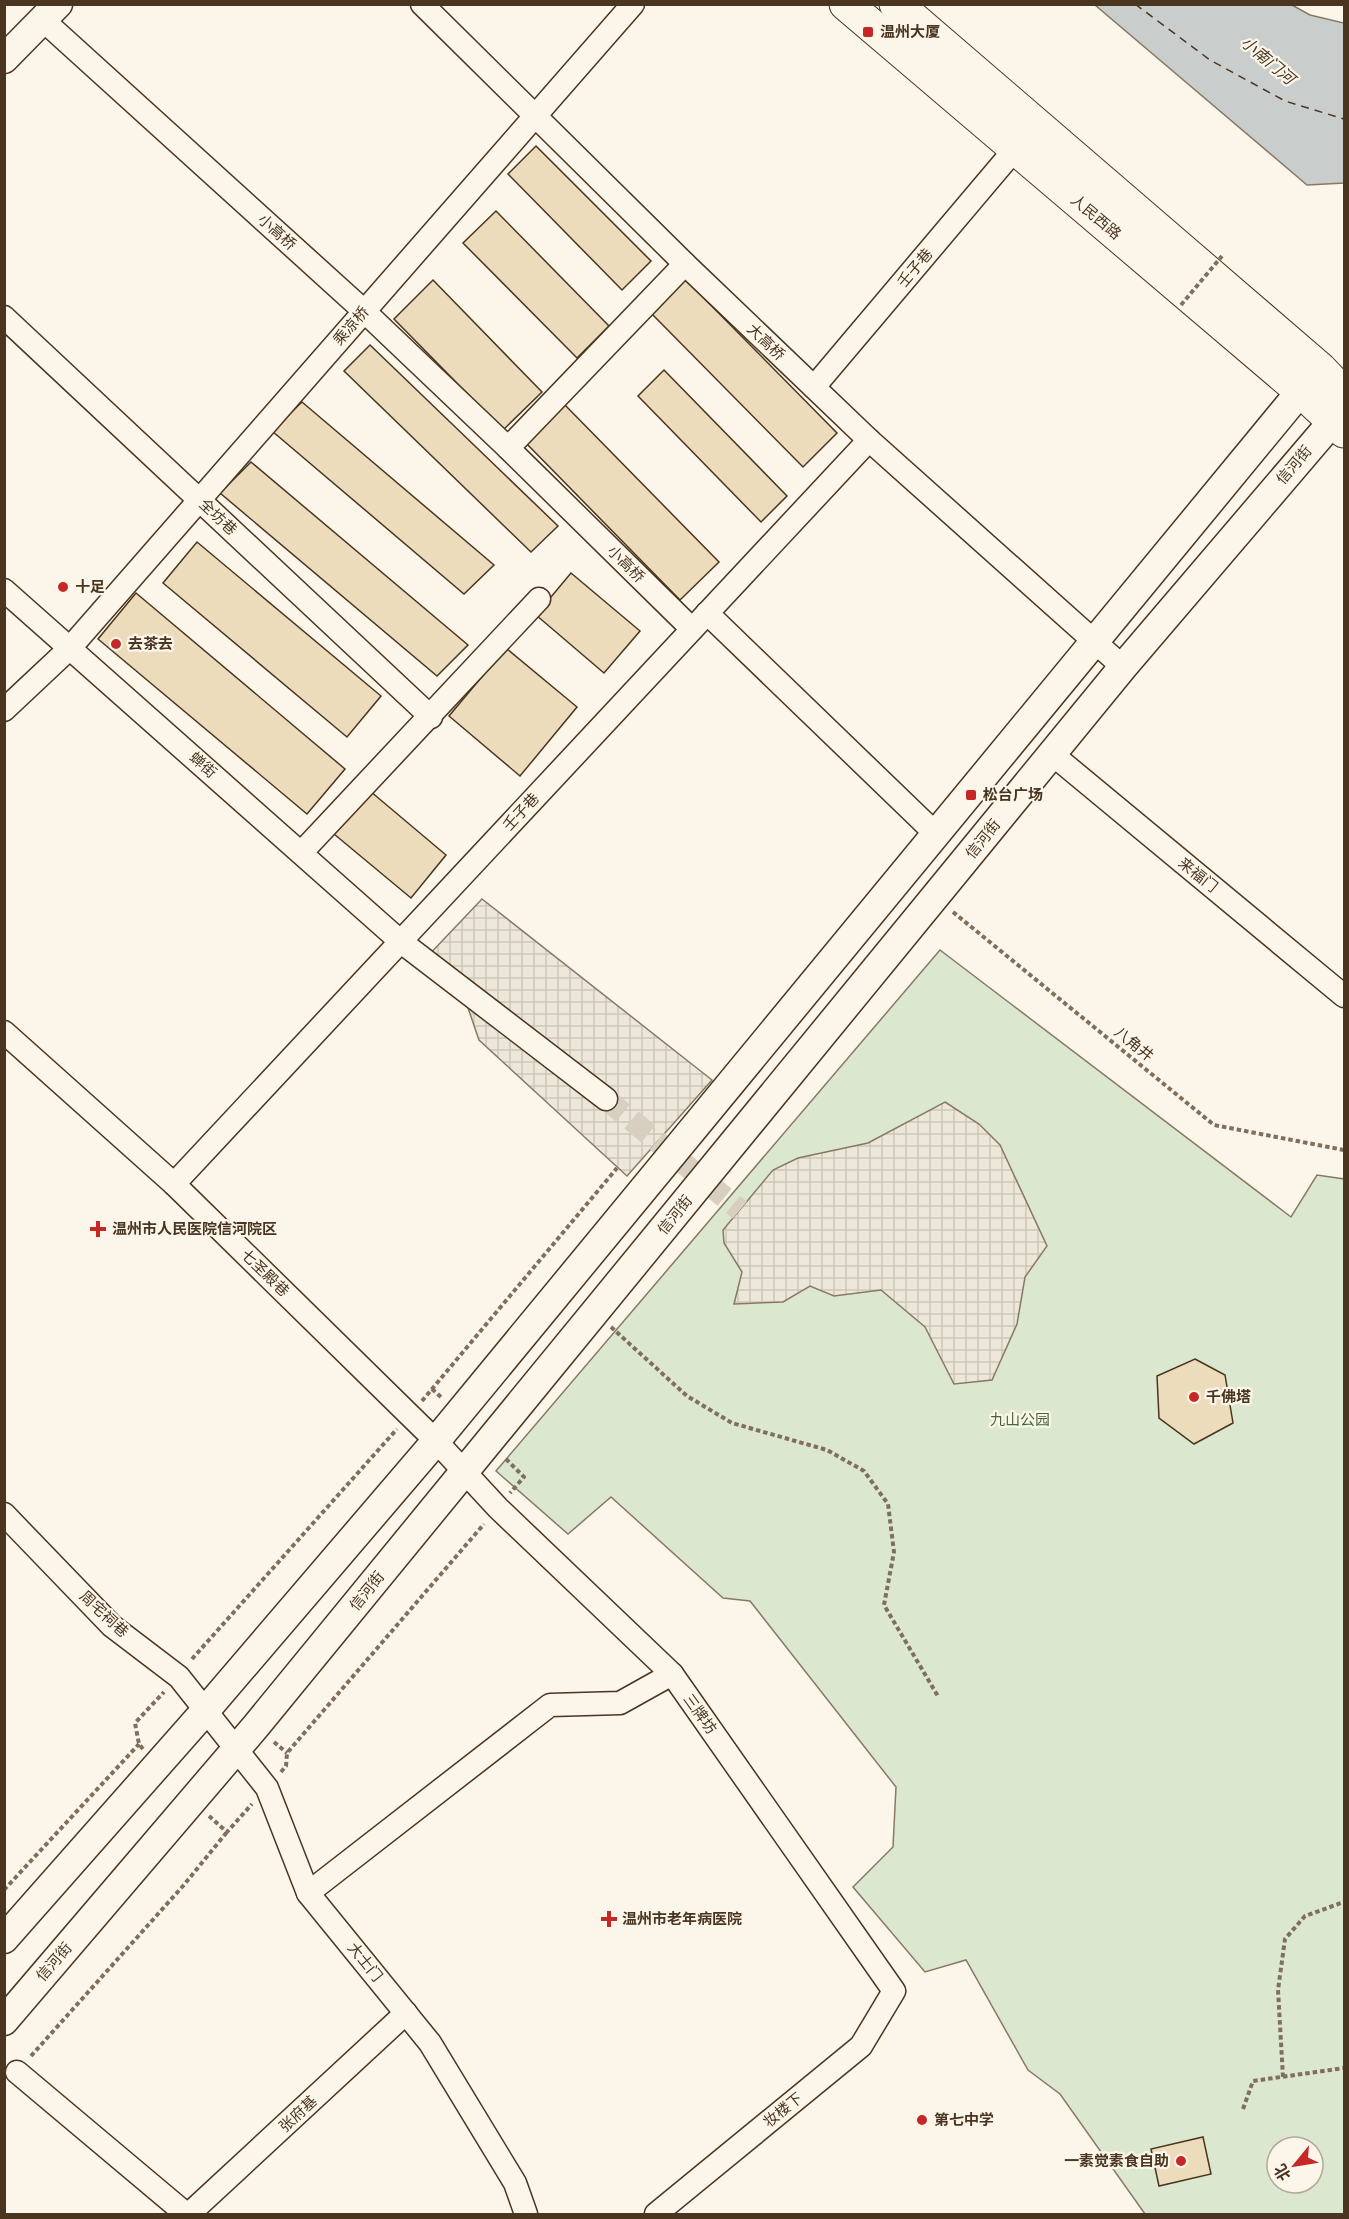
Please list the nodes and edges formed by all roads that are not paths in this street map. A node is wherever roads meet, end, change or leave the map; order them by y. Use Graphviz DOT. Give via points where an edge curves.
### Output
graph roads {
  1 [pos="422,4"];
  2 [pos="633,4"];
  3 [pos="846,4"];
  4 [pos="896,4"];
  5 [pos="50,12"];
  6 [pos="4,59"];
  7 [pos="535,114"];
  8 [pos="1016,149"];
  9 [pos="685,264"];
  10 [pos="364,310"];
  11 [pos="4,317"];
  12 [pos="1310,380"];
  13 [pos="813,387"];
  14 [pos="1341,413"];
  15 [pos="869,440"];
  16 [pos="508,448"];
  17 [pos="199,500"];
  18 [pos="4,590"];
  19 [pos="539,599"];
  20 [pos="699,621"];
  21 [pos="1094,641"];
  22 [pos="70,648"];
  23 [pos="1123,667"];
  24 [pos="4,710"];
  25 [pos="431,717"];
  26 [pos="1052,754"];
  27 [pos="937,835"];
  28 [pos="301,853"];
  29 [pos="400,941"];
  30 [pos="1344,996"];
  31 [pos="4,1032"];
  32 [pos="606,1099"];
  33 [pos="174,1184"];
  34 [pos="436,1442"];
  35 [pos="465,1472"];
  36 [pos="4,1514"];
  37 [pos="672,1674"];
  38 [pos="206,1710"];
  39 [pos="237,1748"];
  40 [pos="308,1893"];
  41 [pos="4,1939"];
  42 [pos="894,1991"];
  43 [pos="406,2013"];
  44 [pos="4,2020"];
  45 [pos="16,2072"];
  46 [pos="188,2214"];
  47 [pos="526,2214"];
  48 [pos="656,2214"];
  1 -- 7 [label="street, 大高桥"];
  2 -- 7 [label="street, 乘凉桥"];
  3 -- 8 [label="highway, 人民西路"];
  4 -- 12 [label="highway, 人民西路"];
  5 -- 6 [label="main road"];
  5 -- 10 [label="street, 小高桥"];
  7 -- 9 [label="street, 大高桥"];
  7 -- 10 [label="street, 乘凉桥"];
  8 -- 12 [label="highway, 人民西路"];
  8 -- 13 [label="street, 壬子巷"];
  9 -- 13 [label="street, 大高桥"];
  9 -- 16 [label="street"];
  10 -- 16 [label="street, 小高桥"];
  10 -- 17 [label="street, 乘凉桥"];
  11 -- 17 [label="street, 全坊巷"];
  12 -- 14 [label="highway, 人民西路"];
  12 -- 21 [label="main road"];
  13 -- 15 [label="street, 大高桥"];
  14 -- 23 [label="main road, 信河街"];
  15 -- 20 [label="street, 壬子巷"];
  15 -- 21 [label="street, 大高桥"];
  16 -- 20 [label="street, 小高桥"];
  17 -- 22 [label="street, 乘凉桥"];
  17 -- 25 [label="street, 全坊巷"];
  18 -- 22 [label="street, 蝉街"];
  19 -- 25 [label="street"];
  20 -- 27 [label="street, 小高桥"];
  20 -- 29 [label="street, 壬子巷"];
  21 -- 23 [label="street, 大高桥"];
  21 -- 27 [label="main road"];
  22 -- 24 [label="street, 乘凉桥"];
  22 -- 28 [label="street, 蝉街"];
  23 -- 26 [label="main road, 信河街"];
  25 -- 28 [label="street"];
  26 -- 30 [label="street, 来福门"];
  26 -- 35 [label="main road, 信河街"];
  27 -- 34 [label="main road"];
  28 -- 29 [label="street, 蝉街"];
  29 -- 32 [label="street, 蝉街"];
  29 -- 33 [label="street, 壬子巷"];
  31 -- 33 [label="street, 七圣殿巷"];
  33 -- 34 [label="street, 七圣殿巷"];
  34 -- 35 [label="street, 七圣殿巷"];
  34 -- 38 [label="main road"];
  35 -- 37 [label="street, 三牌坊"];
  35 -- 39 [label="main road, 信河街"];
  36 -- 38 [label="street, 周宅祠巷" via="112,1626 179,1677"];
  37 -- 40 [label="street" via="620,1703 550,1705"];
  37 -- 42 [label="street, 三牌坊"];
  38 -- 39 [label="street, 大士门"];
  38 -- 41 [label="main road"];
  39 -- 40 [label="street, 大士门" via="267,1788"];
  39 -- 44 [label="main road, 信河街"];
  40 -- 43 [label="street, 大士门"];
  42 -- 48 [label="street, 妆楼下" via="861,2046"];
  43 -- 46 [label="street, 张府基"];
  43 -- 47 [label="street, 大士门" via="430,2043 509,2173"];
  45 -- 46 [label="street, 张府基"];
}
